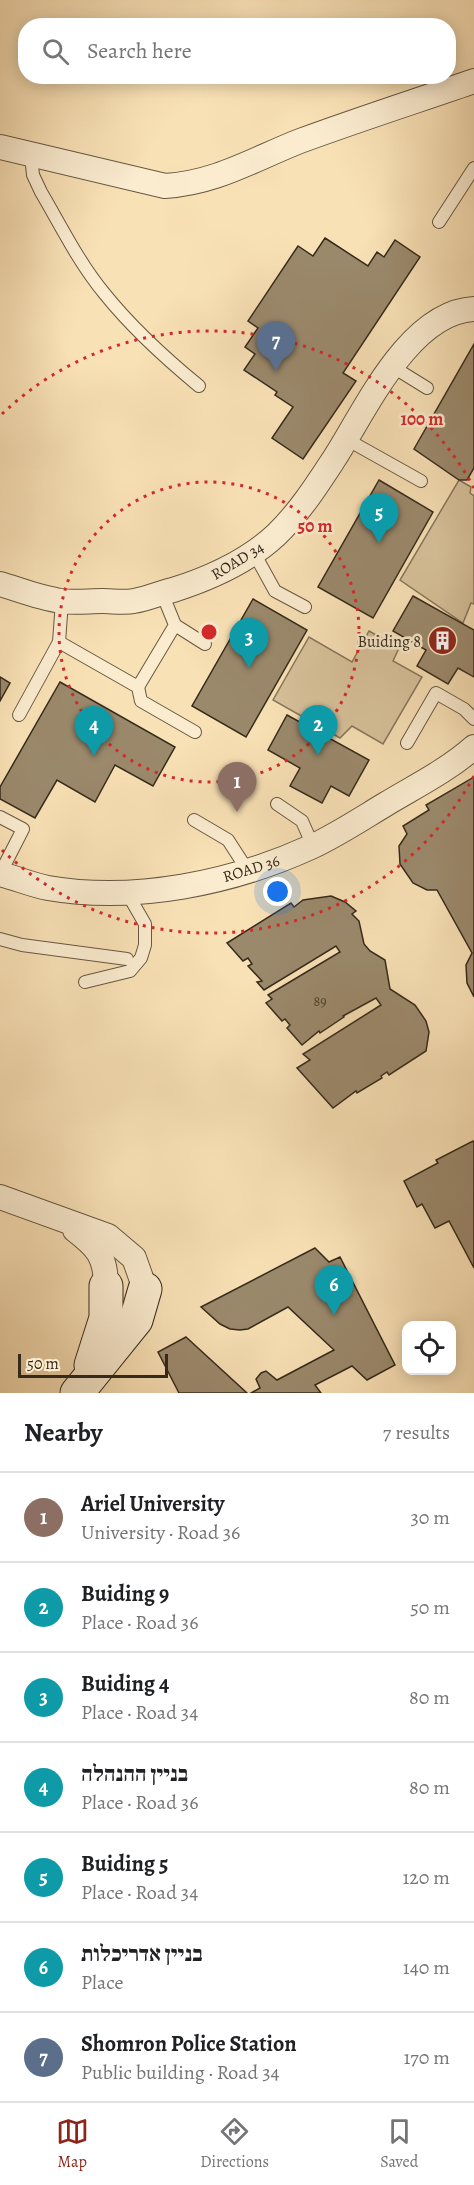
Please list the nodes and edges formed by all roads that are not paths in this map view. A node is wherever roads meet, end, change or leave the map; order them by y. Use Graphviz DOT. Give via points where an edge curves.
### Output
graph roads {
  1 [pos="474,81"];
  2 [pos="0,147"];
  3 [pos="31,155"];
  4 [pos="474,168"];
  5 [pos="439,222"];
  6 [pos="474,309"];
  7 [pos="393,367"];
  8 [pos="199,386"];
  9 [pos="427,388"];
  10 [pos="346,439"];
  11 [pos="422,482"];
  12 [pos="254,553"];
  13 [pos="0,584"];
  14 [pos="162,593"];
  15 [pos="62,601"];
  16 [pos="305,607"];
  17 [pos="175,625"];
  18 [pos="59,642"];
  19 [pos="205,644"];
  20 [pos="138,687"];
  21 [pos="19,715"];
  22 [pos="474,718"];
  23 [pos="195,732"];
  24 [pos="407,743"];
  25 [pos="474,747"];
  26 [pos="277,804"];
  27 [pos="0,817"];
  28 [pos="194,820"];
  29 [pos="313,846"];
  30 [pos="248,871"];
  31 [pos="0,874"];
  32 [pos="126,891"];
  33 [pos="0,939"];
  34 [pos="127,959"];
  35 [pos="85,982"];
  36 [pos="0,1197"];
  37 [pos="61,1219"];
  38 [pos="106,1286"];
  39 [pos="145,1289"];
  40 [pos="76,1393"];
  1 -- 3 [label="street" via="187,184 165,186"];
  2 -- 3 [label="street"];
  3 -- 8 [label="lane" via="33,175 41,192 102,292 139,333"];
  4 -- 5 [label="lane"];
  6 -- 7 [label="street, ROAD 34" via="461,309 438,320 412,342"];
  7 -- 9 [label="lane"];
  7 -- 10 [label="street, ROAD 34" via="375,389"];
  10 -- 11 [label="lane"];
  10 -- 12 [label="street, ROAD 34" via="298,510"];
  12 -- 14 [label="street, ROAD 34" via="224,571"];
  12 -- 16 [label="lane" via="275,591"];
  13 -- 15 [label="street, ROAD 34"];
  14 -- 15 [label="street, ROAD 34" via="133,601"];
  14 -- 17 [label="lane"];
  15 -- 18 [label="lane"];
  17 -- 19 [label="lane"];
  17 -- 20 [label="lane"];
  18 -- 20 [label="lane"];
  18 -- 21 [label="lane"];
  20 -- 23 [label="lane" via="141,701"];
  22 -- 24 [label="lane" via="436,693"];
  25 -- 29 [label="street, ROAD 36" via="442,771"];
  26 -- 29 [label="lane" via="302,821"];
  27 -- 31 [label="lane" via="23,829"];
  28 -- 30 [label="lane" via="228,840"];
  29 -- 30 [label="street, ROAD 36"];
  30 -- 32 [label="street, ROAD 36" via="165,890"];
  31 -- 32 [label="street, ROAD 36" via="48,888"];
  32 -- 35 [label="lane" via="145,924 141,958 130,971"];
  33 -- 34 [label="lane"];
  36 -- 37 [label="street"];
  37 -- 38 [label="street" via="95,1245 106,1270"];
  37 -- 39 [label="street" via="108,1236 134,1258"];
  38 -- 40 [label="street" via="106,1318 93,1361"];
  39 -- 40 [label="street" via="136,1320"];
}
